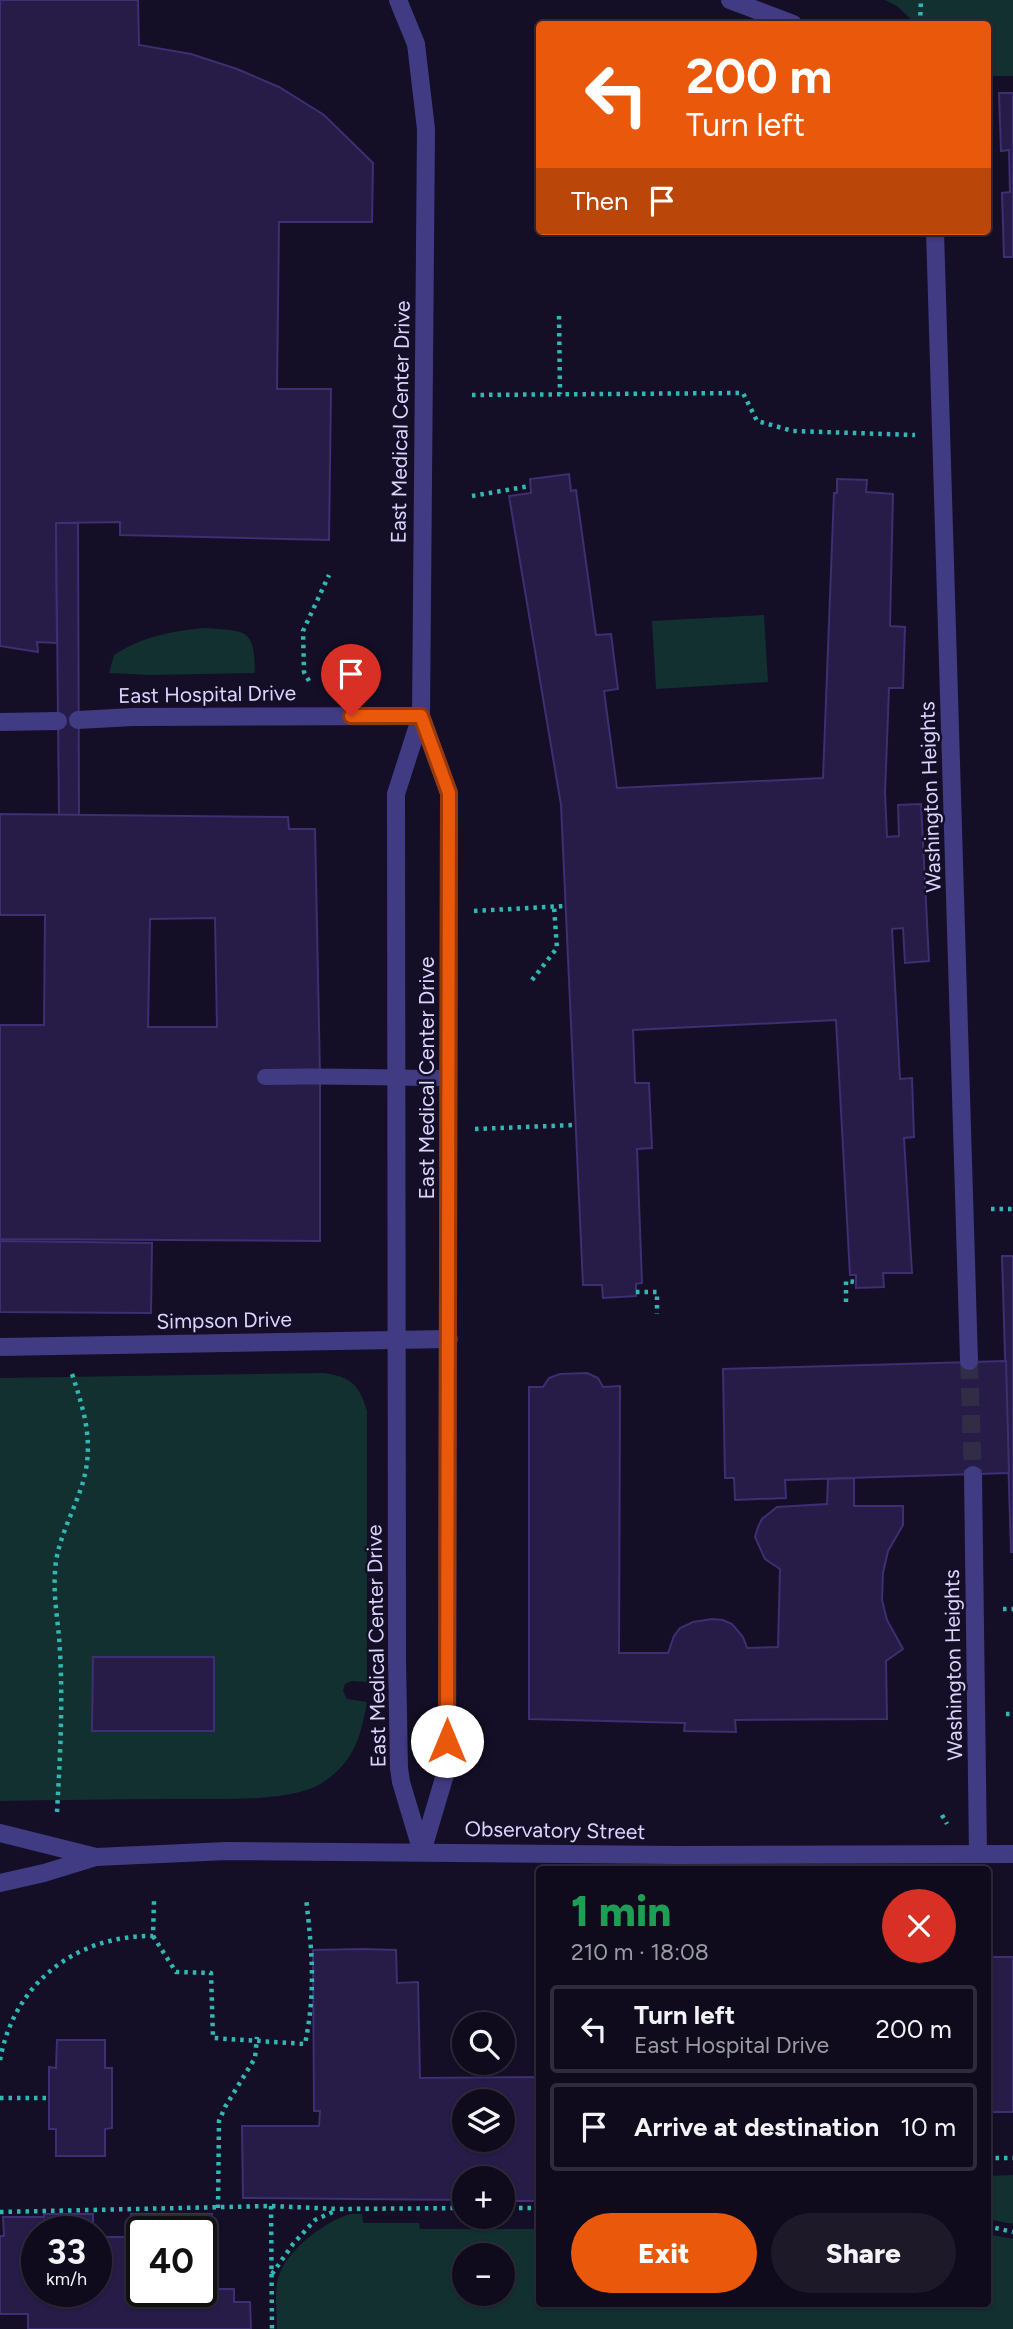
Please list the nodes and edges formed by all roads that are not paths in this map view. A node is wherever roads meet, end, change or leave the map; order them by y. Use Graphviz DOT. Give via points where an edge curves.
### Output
graph roads {
  1 [pos="398,0"];
  2 [pos="730,0"];
  3 [pos="785,21"];
  4 [pos="935,235"];
  5 [pos="421,716"];
  6 [pos="78,720"];
  7 [pos="58,721"];
  8 [pos="0,722"];
  9 [pos="265,1077"];
  10 [pos="396,1078"];
  11 [pos="449,1078"];
  12 [pos="449,1339"];
  13 [pos="396,1340"];
  14 [pos="0,1347"];
  15 [pos="969,1361"];
  16 [pos="973,1475"];
  17 [pos="0,1833"];
  18 [pos="422,1852"];
  19 [pos="978,1854"];
  20 [pos="1013,1854"];
  21 [pos="96,1857"];
  22 [pos="0,1883"];
  1 -- 5 [label="street, East Medical Center Drive" via="416,44 426,129"];
  2 -- 3 [label="street"];
  4 -- 15 [label="street, Washington Heights"];
  5 -- 6 [label="street, East Hospital Drive"];
  5 -- 10 [label="street, East Medical Center Drive" via="396,794"];
  5 -- 11 [label="street, East Medical Center Drive" via="449,793"];
  7 -- 8 [label="street"];
  9 -- 10 [label="lane"];
  10 -- 11 [label="lane"];
  10 -- 13 [label="street, East Medical Center Drive"];
  11 -- 12 [label="street, East Medical Center Drive"];
  12 -- 13 [label="street, Simpson Drive"];
  12 -- 18 [label="street, East Medical Center Drive" via="447,1768"];
  13 -- 14 [label="street, Simpson Drive"];
  13 -- 18 [label="street, East Medical Center Drive" via="399,1768"];
  16 -- 19 [label="street, Washington Heights"];
  17 -- 21 [label="street, Observatory Street"];
  18 -- 19 [label="street, Observatory Street"];
  18 -- 21 [label="street, Observatory Street" via="227,1851"];
  19 -- 20 [label="street, Observatory Street"];
  21 -- 22 [label="street, Observatory Street"];
}
